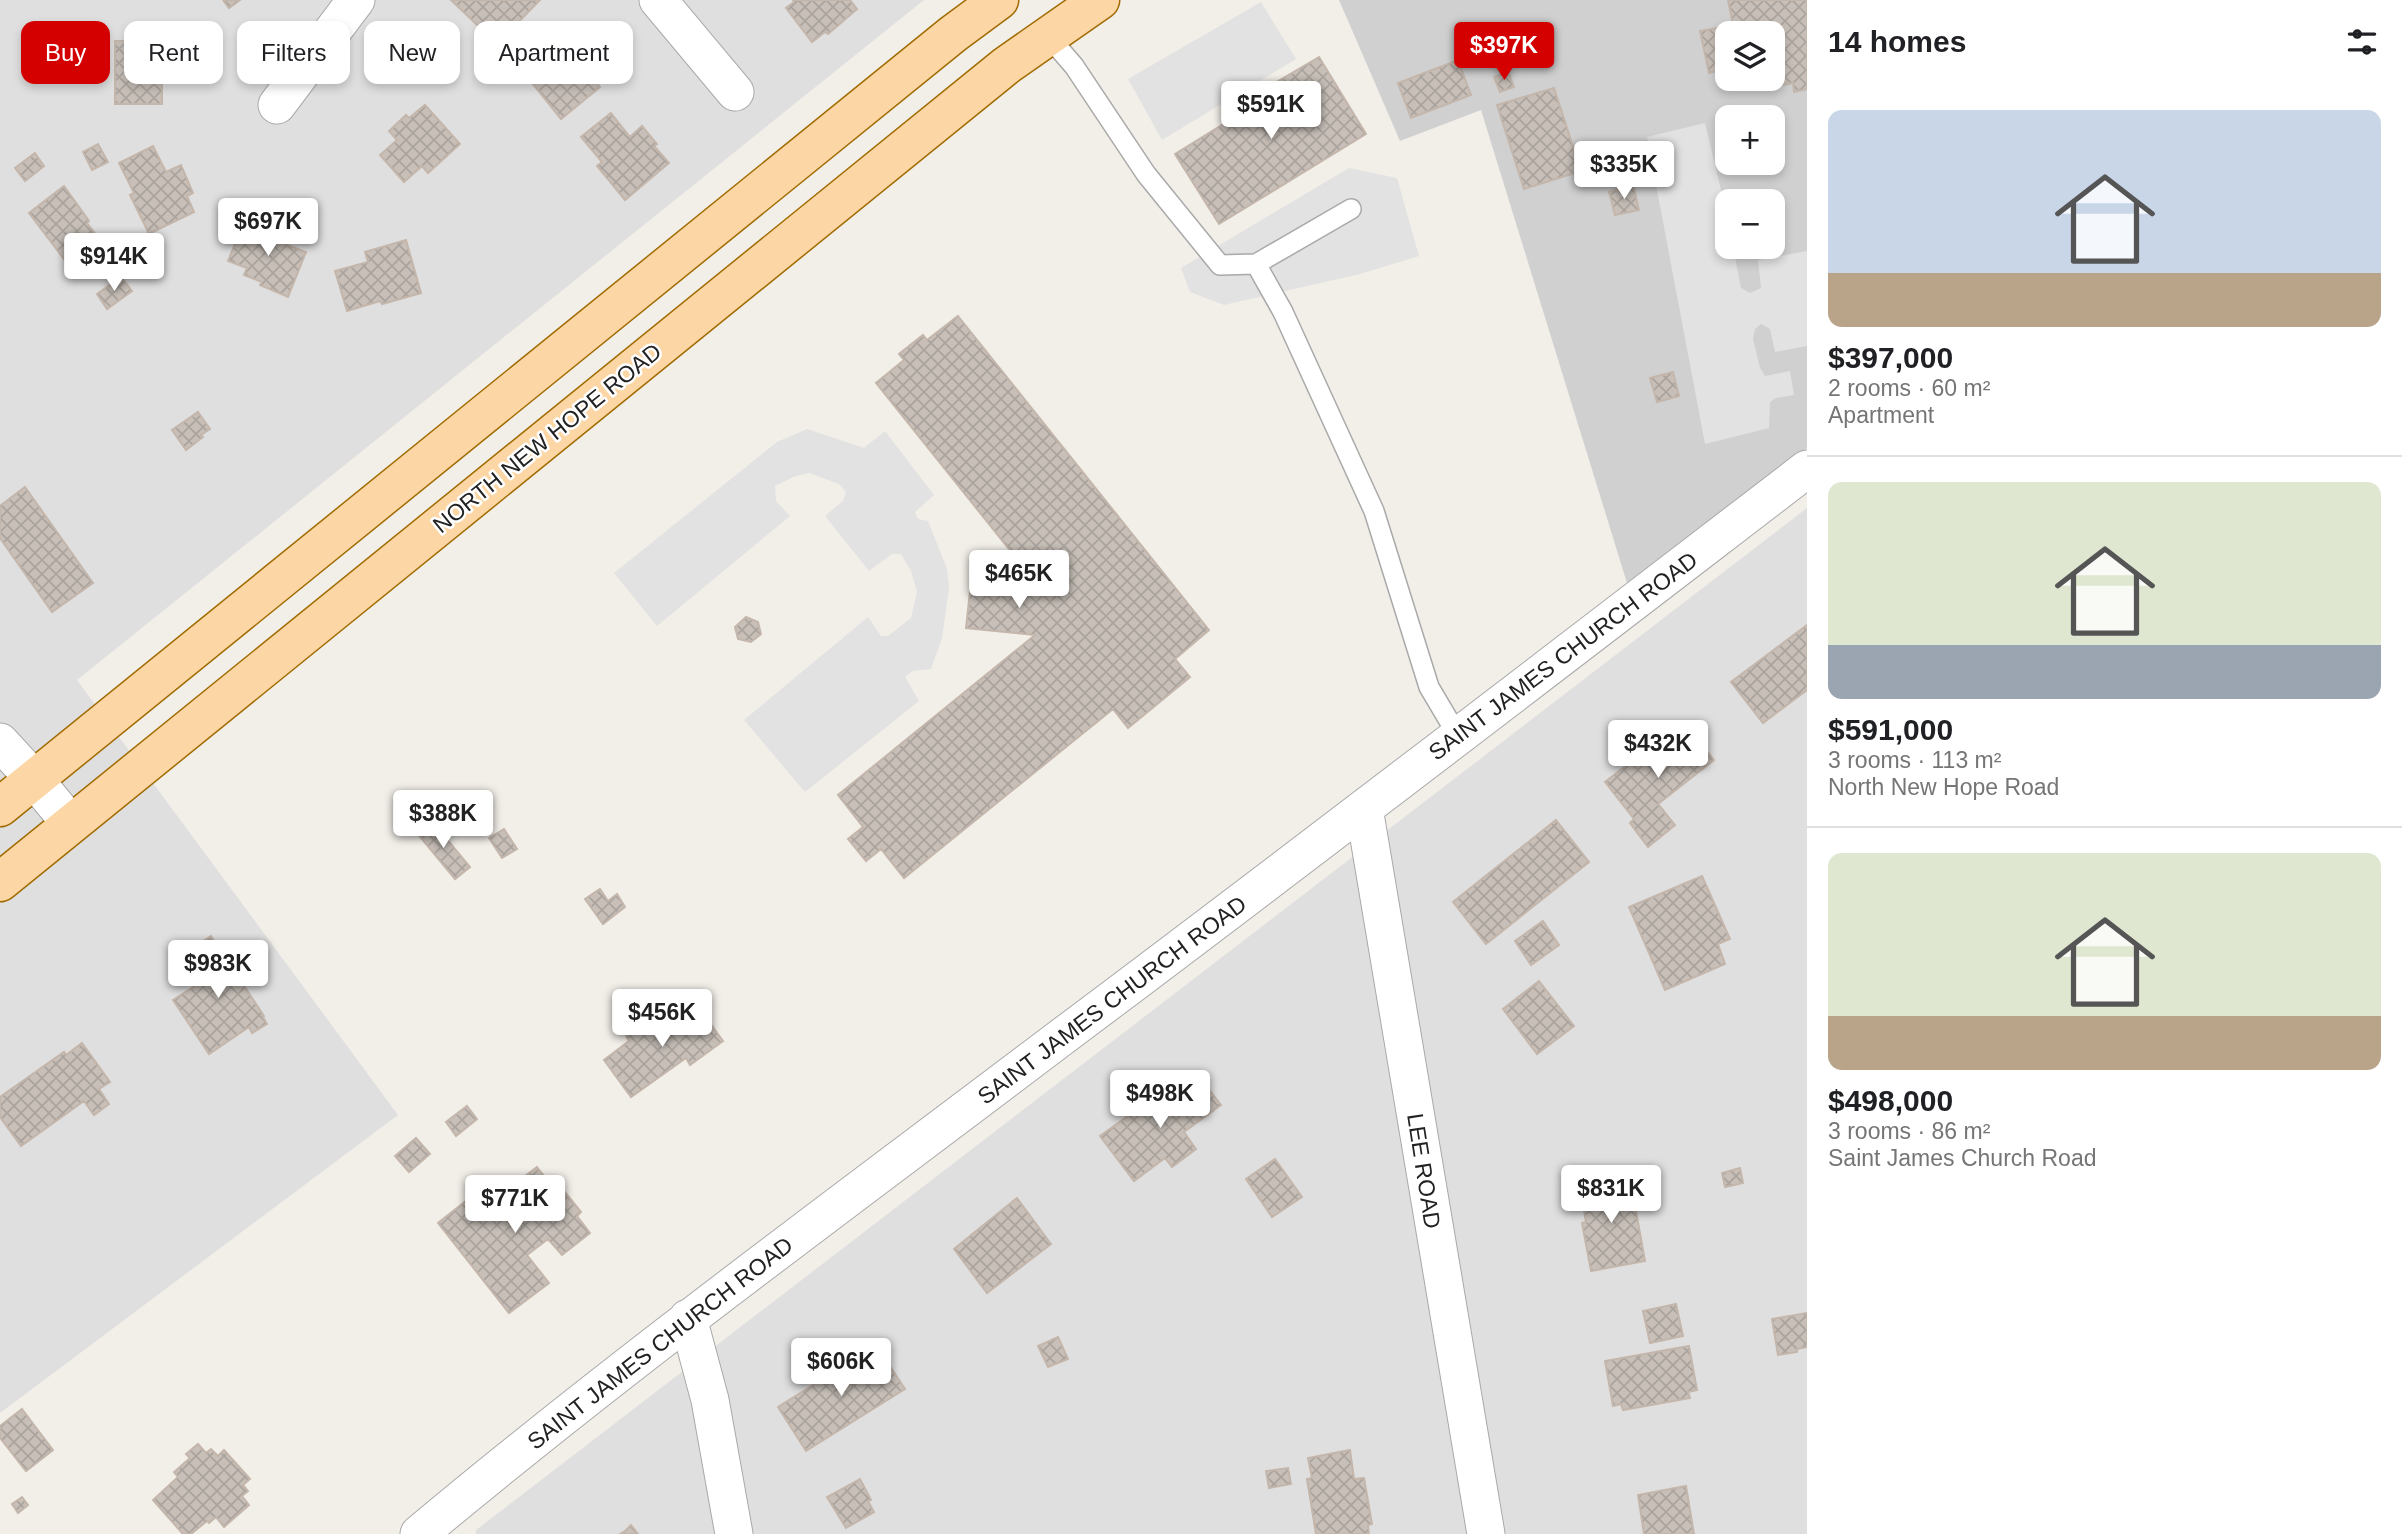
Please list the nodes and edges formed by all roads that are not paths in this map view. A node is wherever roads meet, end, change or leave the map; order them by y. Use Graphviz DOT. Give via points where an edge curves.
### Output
graph roads {
  1 [pos="356,0"];
  2 [pos="658,0"];
  3 [pos="999,0"];
  4 [pos="1100,0"];
  5 [pos="1048,36"];
  6 [pos="734,92"];
  7 [pos="277,105"];
  8 [pos="1351,209"];
  9 [pos="1256,264"];
  10 [pos="1807,468"];
  11 [pos="1458,736"];
  12 [pos="0,742"];
  13 [pos="34,779"];
  14 [pos="0,807"];
  15 [pos="1364,808"];
  16 [pos="71,824"];
  17 [pos="0,882"];
  18 [pos="688,1318"];
  19 [pos="419,1534"];
  20 [pos="734,1534"];
  21 [pos="1486,1534"];
  1 -- 7 [label="street"];
  2 -- 6 [label="street"];
  3 -- 13 [label="main road"];
  4 -- 5 [label="main road, NORTH NEW HOPE ROAD"];
  5 -- 9 [label="lane" via="1074,66 1146,174 1220,265"];
  5 -- 16 [label="main road, NORTH NEW HOPE ROAD"];
  8 -- 9 [label="lane"];
  9 -- 11 [label="lane" via="1283,312 1374,510 1429,687"];
  10 -- 11 [label="street, SAINT JAMES CHURCH ROAD"];
  11 -- 15 [label="street, SAINT JAMES CHURCH ROAD"];
  12 -- 13 [label="street"];
  13 -- 14 [label="main road"];
  13 -- 16 [label="street"];
  15 -- 18 [label="street, SAINT JAMES CHURCH ROAD"];
  15 -- 21 [label="street, LEE ROAD"];
  16 -- 17 [label="main road, NORTH NEW HOPE ROAD"];
  18 -- 19 [label="street, SAINT JAMES CHURCH ROAD"];
  18 -- 20 [label="street" via="710,1400"];
}
